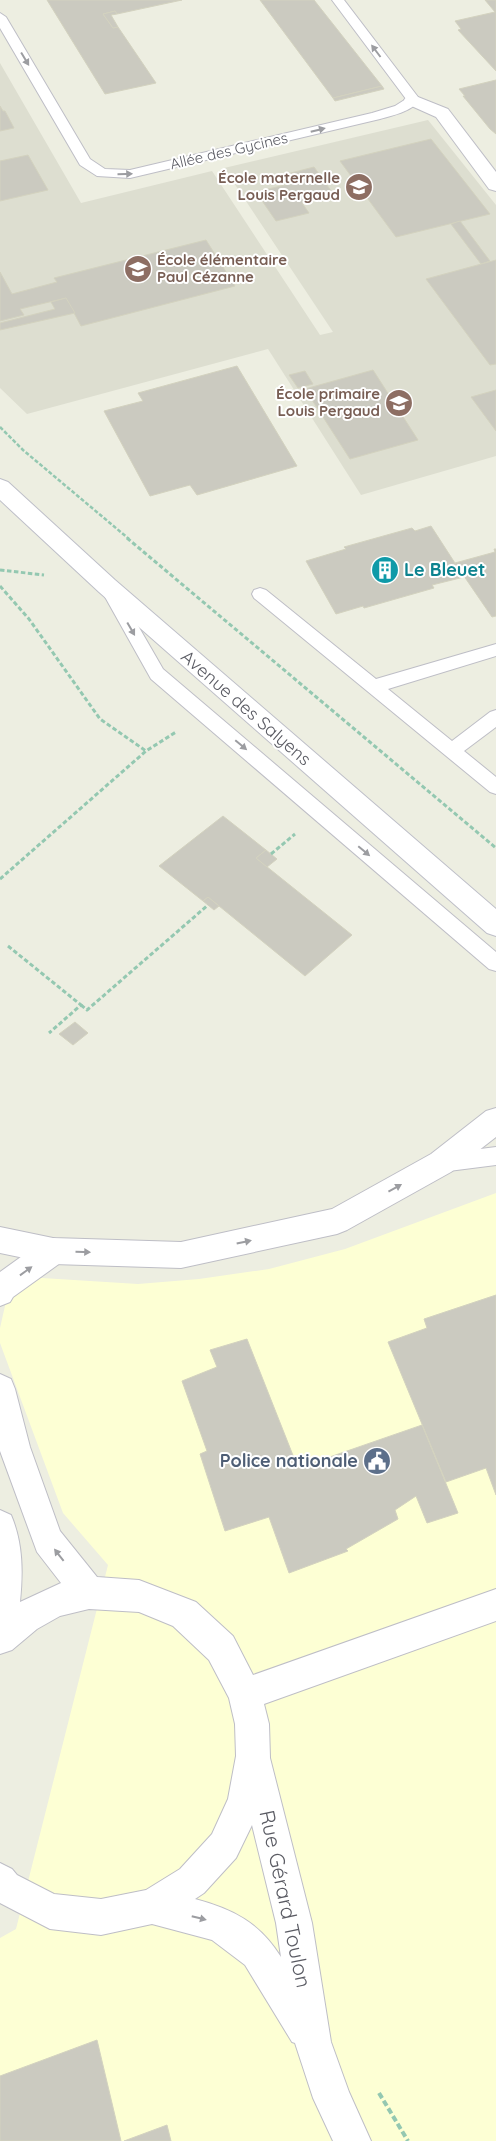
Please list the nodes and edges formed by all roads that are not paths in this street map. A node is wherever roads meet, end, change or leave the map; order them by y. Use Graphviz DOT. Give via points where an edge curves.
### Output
graph roads {
  1 [pos="338,0"];
  2 [pos="0,17"];
  3 [pos="413,100"];
  4 [pos="493,175"];
  5 [pos="0,487"];
  6 [pos="107,586"];
  7 [pos="260,594"];
  8 [pos="496,650"];
  9 [pos="372,687"];
  10 [pos="496,717"];
  11 [pos="452,750"];
  12 [pos="496,787"];
  13 [pos="496,925"];
  14 [pos="496,963"];
  15 [pos="496,1120"];
  16 [pos="496,1156"];
  17 [pos="442,1163"];
  18 [pos="0,1240"];
  19 [pos="53,1251"];
  20 [pos="0,1292"];
  21 [pos="0,1390"];
  22 [pos="0,1526"];
  23 [pos="89,1593"];
  24 [pos="496,1605"];
  25 [pos="0,1626"];
  26 [pos="0,1638"];
  27 [pos="245,1694"];
  28 [pos="254,1756"];
  29 [pos="2,1885"];
  30 [pos="152,1906"];
  31 [pos="313,2042"];
  32 [pos="332,2098"];
  33 [pos="335,2141"];
  34 [pos="352,2141"];
  3 -- 1 [label="lane, one-way"];
  2 -- 3 [label="lane, Allée des Gycines, one-way" via="85,162 102,173 130,174 251,146 400,109"];
  3 -- 4 [label="street" via="442,113"];
  5 -- 6 [label="street, Avenue des Salyens"];
  6 -- 13 [label="street, Avenue des Salyens"];
  6 -- 14 [label="lane, one-way" via="157,674"];
  7 -- 9 [label="lane"];
  8 -- 9 [label="lane"];
  9 -- 11 [label="lane"];
  10 -- 11 [label="lane"];
  11 -- 12 [label="lane"];
  15 -- 17 [label="street"];
  16 -- 17 [label="lane"];
  19 -- 17 [label="street, one-way" via="181,1255 337,1221"];
  18 -- 19 [label="street"];
  20 -- 19 [label="street, one-way" via="1,1288"];
  23 -- 21 [label="street, one-way" via="48,1541 14,1447"];
  22 -- 25 [label="street" via="6,1547 6,1588"];
  23 -- 26 [label="street" via="56,1601 25,1617"];
  23 -- 27 [label="street" via="139,1596 184,1614 221,1648"];
  24 -- 27 [label="street"];
  27 -- 28 [label="street" via="252,1724"];
  28 -- 30 [label="street" via="244,1802 224,1846 192,1881"];
  28 -- 31 [label="street, Rue Gérard Toulon" via="294,1923"];
  29 -- 30 [label="street" via="50,1911 101,1917"];
  30 -- 31 [label="street, Rue Gérard Toulon, one-way" via="221,1924 258,1952"];
  31 -- 32 [label="street, Rue Gérard Toulon"];
  32 -- 33 [label="street, Rue Gérard Toulon"];
  32 -- 34 [label="street, Rue Gérard Toulon"];
}
